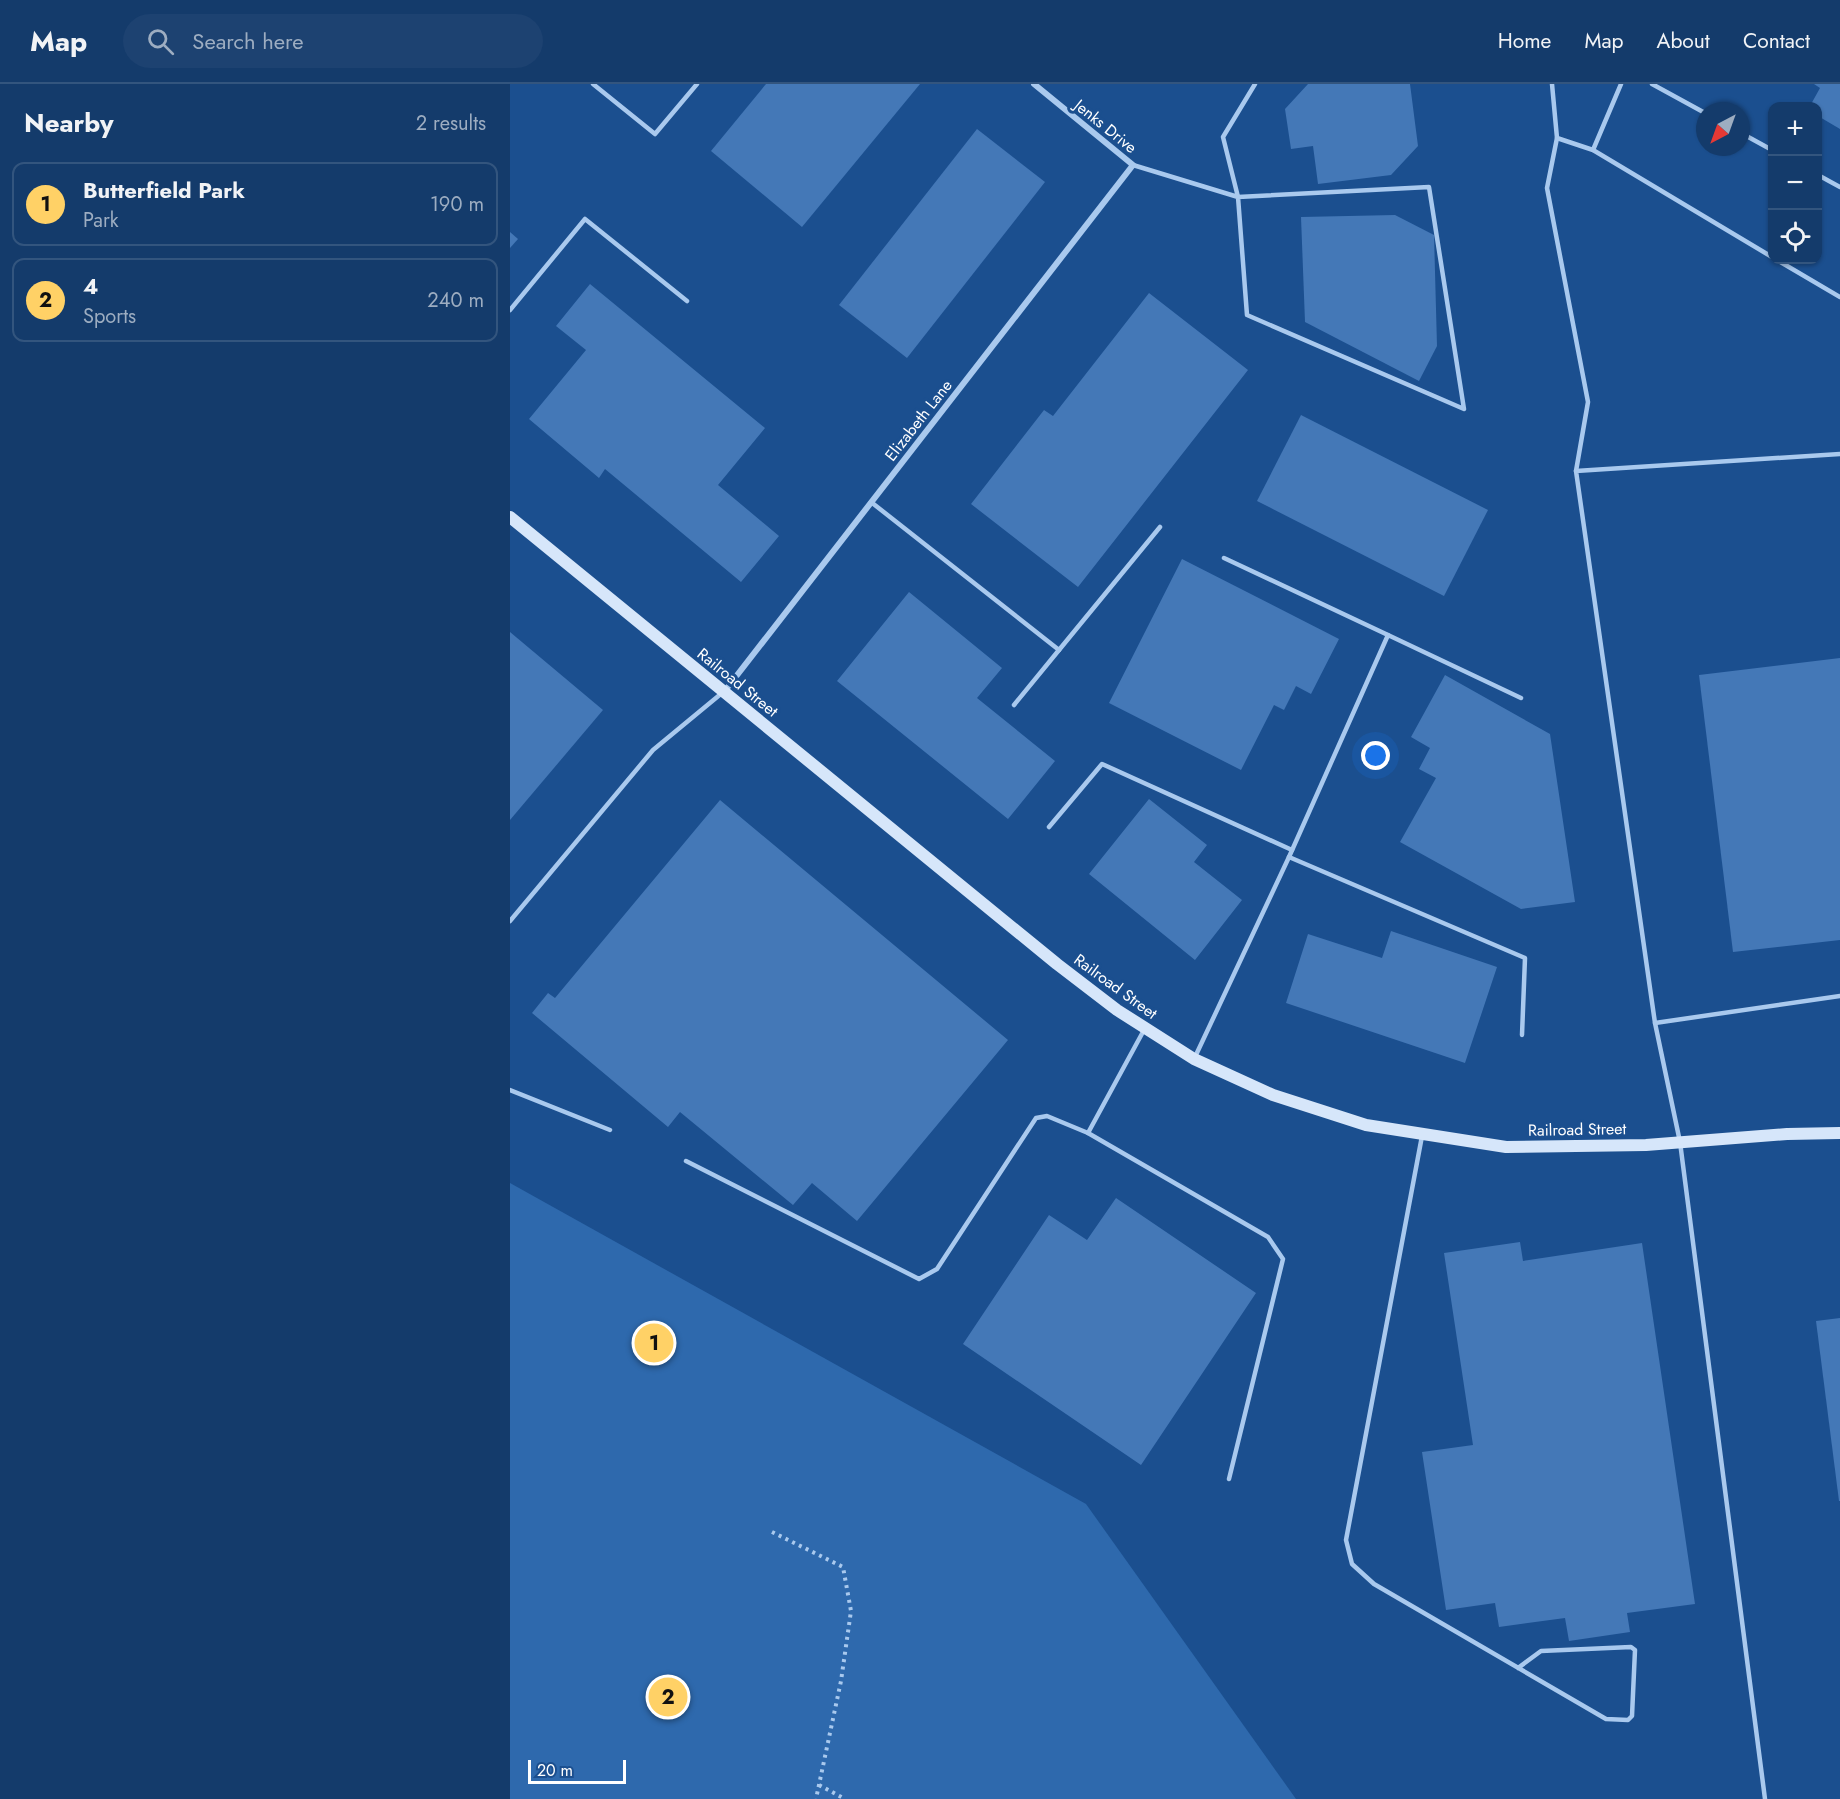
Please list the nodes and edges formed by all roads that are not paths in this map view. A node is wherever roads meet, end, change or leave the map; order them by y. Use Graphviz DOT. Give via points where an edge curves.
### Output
graph roads {
  1 [pos="593,84"];
  2 [pos="697,84"];
  3 [pos="1034,84"];
  4 [pos="1255,84"];
  5 [pos="1552,84"];
  6 [pos="1621,84"];
  7 [pos="1652,84"];
  8 [pos="1696,108"];
  9 [pos="1557,138"];
  10 [pos="1750,138"];
  11 [pos="1768,147"];
  12 [pos="1593,150"];
  13 [pos="1133,165"];
  14 [pos="1822,177"];
  15 [pos="1840,187"];
  16 [pos="1238,197"];
  17 [pos="1768,254"];
  18 [pos="1783,264"];
  19 [pos="1840,297"];
  20 [pos="687,302"];
  21 [pos="510,310"];
  22 [pos="1840,454"];
  23 [pos="1576,471"];
  24 [pos="872,502"];
  25 [pos="510,517"];
  26 [pos="1160,527"];
  27 [pos="1224,558"];
  28 [pos="1388,635"];
  29 [pos="1059,650"];
  30 [pos="724,692"];
  31 [pos="1521,698"];
  32 [pos="1014,705"];
  33 [pos="1049,827"];
  34 [pos="1292,850"];
  35 [pos="1289,857"];
  36 [pos="510,921"];
  37 [pos="1840,996"];
  38 [pos="1655,1023"];
  39 [pos="1145,1028"];
  40 [pos="1522,1035"];
  41 [pos="1194,1059"];
  42 [pos="510,1090"];
  43 [pos="610,1130"];
  44 [pos="1088,1132"];
  45 [pos="1840,1133"];
  46 [pos="1423,1134"];
  47 [pos="1680,1142"];
  48 [pos="686,1161"];
  49 [pos="1228,1479"];
  50 [pos="1518,1668"];
  51 [pos="1765,1799"];
  1 -- 2 [label="lane" via="655,134"];
  3 -- 13 [label="street, Jenks Drive"];
  4 -- 16 [label="lane" via="1223,137"];
  5 -- 9 [label="lane"];
  6 -- 12 [label="lane"];
  7 -- 8 [label="lane"];
  9 -- 12 [label="lane"];
  9 -- 23 [label="lane" via="1547,188 1588,402"];
  10 -- 11 [label="lane"];
  12 -- 17 [label="lane"];
  13 -- 16 [label="lane"];
  13 -- 24 [label="street, Elizabeth Lane"];
  14 -- 15 [label="lane"];
  16 -- 16 [label="lane" via="1247,315 1464,409 1429,187"];
  18 -- 19 [label="lane"];
  20 -- 21 [label="lane" via="585,219"];
  22 -- 23 [label="lane"];
  23 -- 38 [label="lane"];
  24 -- 29 [label="lane"];
  24 -- 30 [label="street, Elizabeth Lane"];
  25 -- 30 [label="main road, Railroad Street"];
  26 -- 29 [label="lane"];
  27 -- 28 [label="lane"];
  28 -- 31 [label="lane"];
  28 -- 34 [label="lane"];
  29 -- 32 [label="lane"];
  30 -- 36 [label="lane" via="653,750"];
  30 -- 39 [label="main road, Railroad Street" via="1057,964"];
  33 -- 34 [label="lane" via="1102,764"];
  34 -- 35 [label="lane"];
  35 -- 40 [label="lane" via="1525,958"];
  35 -- 41 [label="lane"];
  37 -- 38 [label="lane"];
  38 -- 47 [label="lane"];
  39 -- 41 [label="main road, Railroad Street"];
  39 -- 44 [label="lane"];
  41 -- 46 [label="main road, Railroad Street" via="1273,1095 1366,1125"];
  42 -- 43 [label="lane"];
  44 -- 48 [label="lane" via="1047,1116 1036,1118 937,1269 919,1279"];
  44 -- 49 [label="lane" via="1268,1237 1284,1259"];
  45 -- 47 [label="main road, Railroad Street"];
  46 -- 47 [label="main road, Railroad Street" via="1506,1147"];
  46 -- 50 [label="lane" via="1346,1540 1352,1564 1374,1584"];
  47 -- 51 [label="lane"];
  50 -- 50 [label="lane" via="1606,1719 1628,1720 1632,1716 1635,1650 1631,1647 1541,1651"];
}
